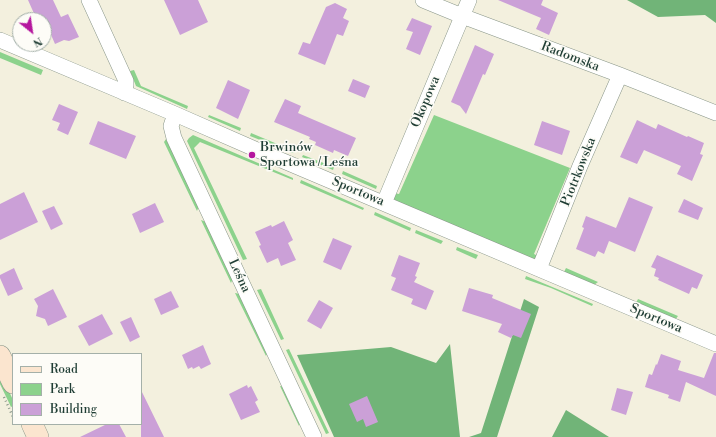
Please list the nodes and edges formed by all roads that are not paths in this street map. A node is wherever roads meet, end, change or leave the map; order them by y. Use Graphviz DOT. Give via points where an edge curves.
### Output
graph roads {
  1 [pos="89,0"];
  2 [pos="423,0"];
  3 [pos="469,0"];
  4 [pos="462,16"];
  5 [pos="0,40"];
  6 [pos="620,75"];
  7 [pos="124,93"];
  8 [pos="716,113"];
  9 [pos="175,114"];
  10 [pos="384,203"];
  11 [pos="539,269"];
  12 [pos="716,344"];
  13 [pos="0,356"];
  14 [pos="8,390"];
  15 [pos="32,425"];
  16 [pos="38,437"];
  17 [pos="314,437"];
  1 -- 7 [label="street" via="126,81"];
  2 -- 4 [label="street, Radomska"];
  3 -- 4 [label="street, Okopowa"];
  4 -- 6 [label="street, Radomska"];
  4 -- 10 [label="street, Okopowa"];
  5 -- 7 [label="street, Sportowa"];
  6 -- 8 [label="street, Radomska"];
  6 -- 11 [label="street, Piotrkowska"];
  7 -- 9 [label="street, Sportowa"];
  9 -- 10 [label="street, Sportowa"];
  9 -- 17 [label="street, Leśna" via="171,126 174,138"];
  10 -- 11 [label="street, Sportowa"];
  11 -- 12 [label="street, Sportowa"];
  13 -- 14 [label="street"];
  15 -- 16 [label="street"];
}
